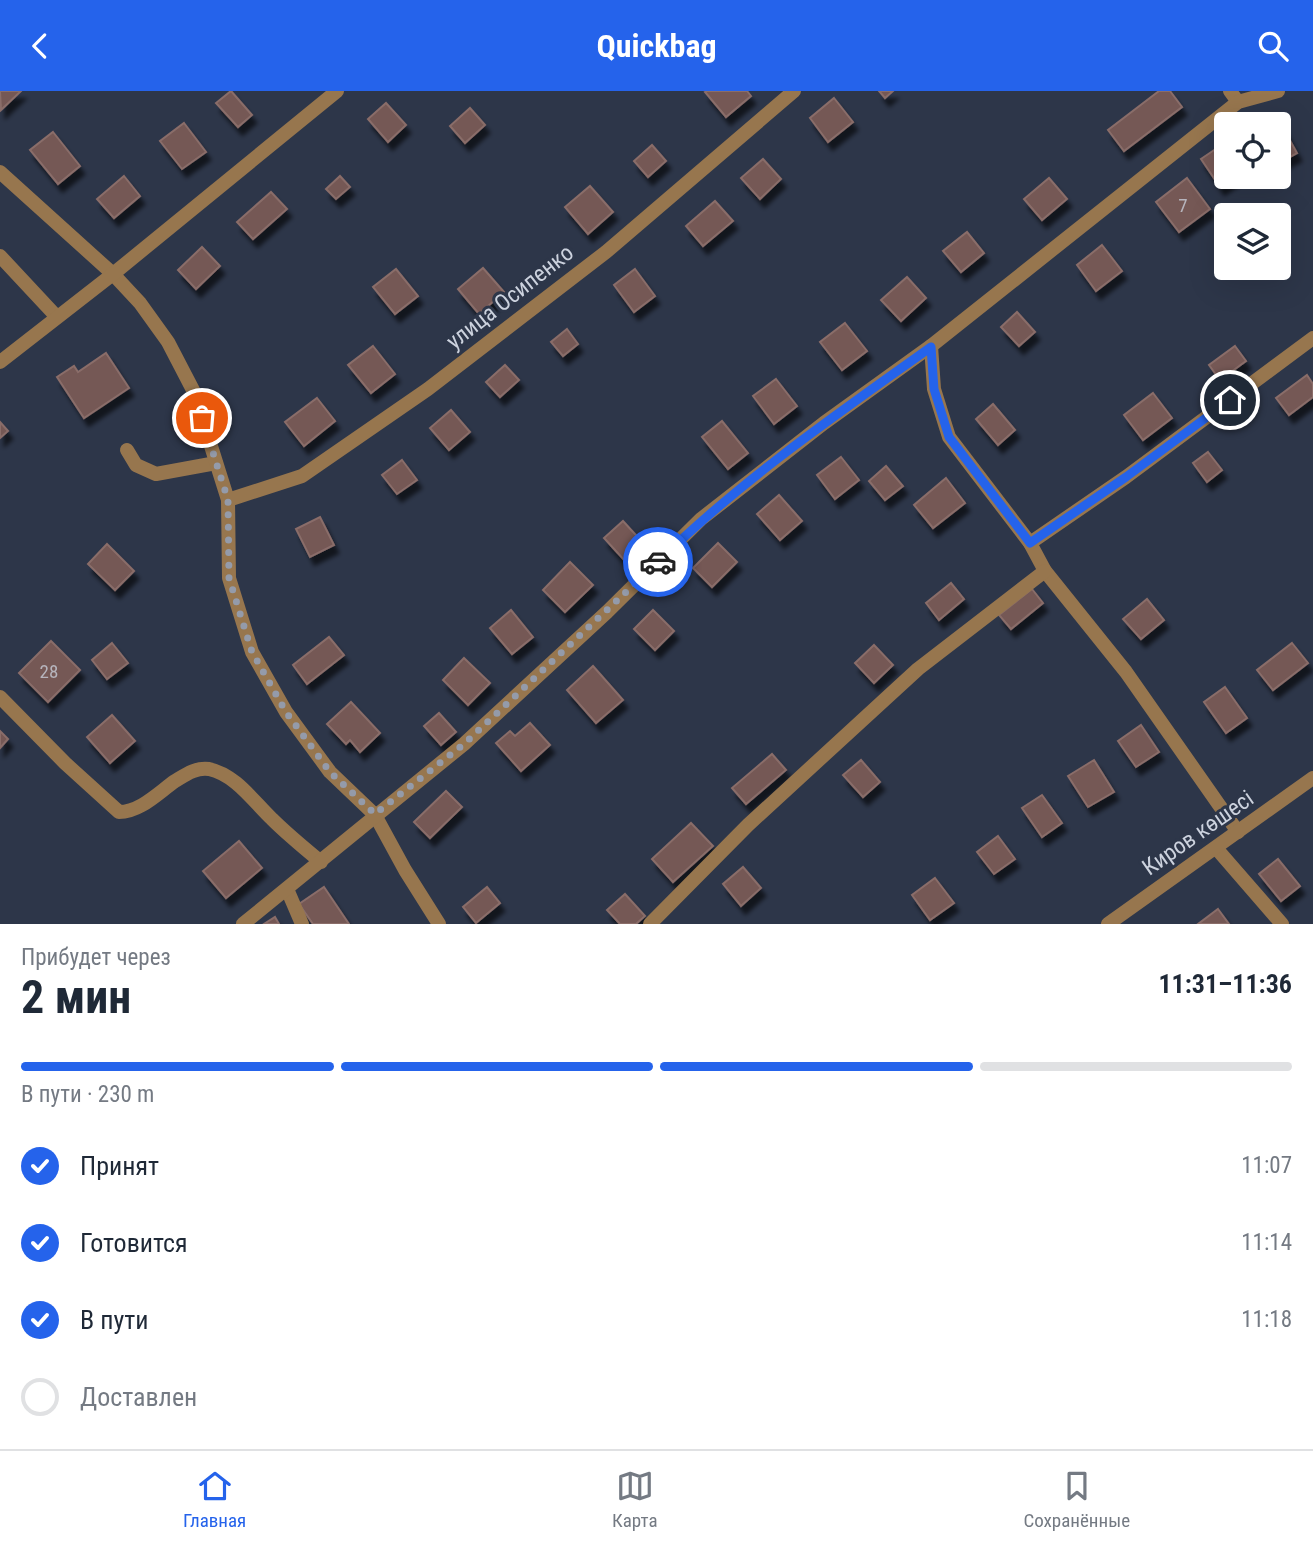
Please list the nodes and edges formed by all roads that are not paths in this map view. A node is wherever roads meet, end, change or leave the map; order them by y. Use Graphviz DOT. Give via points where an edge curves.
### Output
graph roads {
  1 [pos="337,91"];
  2 [pos="794,91"];
  3 [pos="1278,91"];
  4 [pos="1234,97"];
  5 [pos="0,172"];
  6 [pos="0,256"];
  7 [pos="113,274"];
  8 [pos="56,316"];
  9 [pos="1313,338"];
  10 [pos="931,347"];
  11 [pos="0,362"];
  12 [pos="127,450"];
  13 [pos="216,463"];
  14 [pos="228,500"];
  15 [pos="1030,543"];
  16 [pos="1045,571"];
  17 [pos="0,698"];
  18 [pos="1313,778"];
  19 [pos="375,814"];
  20 [pos="1238,832"];
  21 [pos="1216,848"];
  22 [pos="321,862"];
  23 [pos="287,889"];
  24 [pos="243,924"];
  25 [pos="302,924"];
  26 [pos="439,924"];
  27 [pos="650,924"];
  28 [pos="1108,924"];
  29 [pos="1282,924"];
  1 -- 7 [label="street"];
  2 -- 14 [label="street, улица Осипенко" via="606,252 428,389 302,476"];
  3 -- 4 [label="street"];
  4 -- 10 [label="street"];
  5 -- 7 [label="street"];
  6 -- 8 [label="street"];
  7 -- 8 [label="street"];
  7 -- 13 [label="street" via="169,342 194,393"];
  8 -- 11 [label="street"];
  9 -- 15 [label="street"];
  10 -- 15 [label="street" via="934,389 949,437"];
  10 -- 19 [label="street" via="701,519 464,744"];
  12 -- 13 [label="street" via="136,465 156,474"];
  13 -- 14 [label="street"];
  14 -- 19 [label="street" via="229,578 252,652 286,712 330,772"];
  15 -- 16 [label="street"];
  16 -- 20 [label="street" via="1126,672"];
  16 -- 27 [label="street" via="918,669 748,825"];
  17 -- 22 [label="street" via="119,812 128,812 192,771 207,769 243,789"];
  18 -- 20 [label="street, Киров көшесі"];
  19 -- 22 [label="street"];
  19 -- 26 [label="street"];
  20 -- 21 [label="street, Киров көшесі"];
  21 -- 28 [label="street, Киров көшесі"];
  21 -- 29 [label="street"];
  22 -- 23 [label="street"];
  23 -- 24 [label="street"];
  23 -- 25 [label="street"];
}
